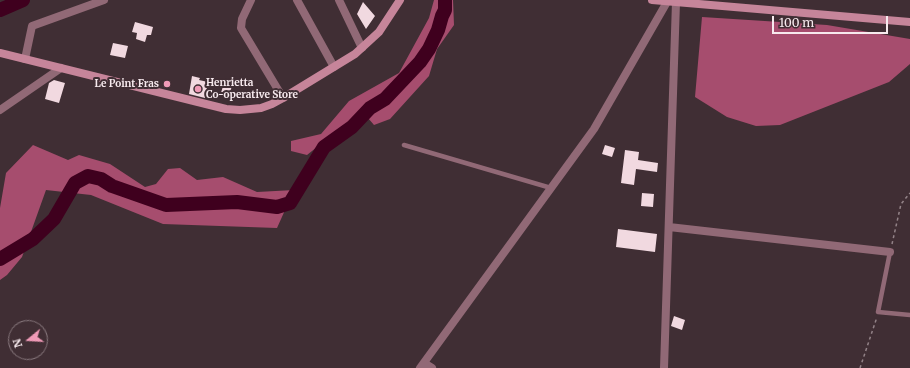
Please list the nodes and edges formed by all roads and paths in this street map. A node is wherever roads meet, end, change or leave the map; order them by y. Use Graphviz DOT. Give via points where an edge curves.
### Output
graph roads {
  1 [pos="104,0"];
  2 [pos="251,0"];
  3 [pos="297,0"];
  4 [pos="339,0"];
  5 [pos="400,0"];
  6 [pos="652,0"];
  7 [pos="667,2"];
  8 [pos="676,2"];
  9 [pos="910,22"];
  10 [pos="362,48"];
  11 [pos="0,53"];
  12 [pos="25,59"];
  13 [pos="334,67"];
  14 [pos="60,68"];
  15 [pos="283,98"];
  16 [pos="0,110"];
  17 [pos="404,145"];
  18 [pos="551,188"];
  19 [pos="910,193"];
  20 [pos="669,227"];
  21 [pos="890,252"];
  22 [pos="878,312"];
  23 [pos="910,315"];
  24 [pos="422,366"];
  25 [pos="432,368"];
  26 [pos="664,368"];
  27 [pos="860,368"];
  1 -- 12 [label="street" via="32,26"];
  2 -- 15 [label="street" via="242,19 241,28"];
  3 -- 13 [label="street"];
  4 -- 10 [label="street"];
  5 -- 10 [label="main road" via="379,32"];
  6 -- 7 [label="main road"];
  7 -- 8 [label="main road"];
  7 -- 18 [label="street" via="594,129"];
  8 -- 9 [label="main road"];
  8 -- 20 [label="street"];
  10 -- 13 [label="main road"];
  11 -- 12 [label="main road"];
  12 -- 14 [label="main road"];
  13 -- 15 [label="main road"];
  14 -- 15 [label="main road" via="226,109 261,108"];
  14 -- 16 [label="street"];
  17 -- 18 [label="lane"];
  18 -- 24 [label="street"];
  19 -- 21 [label="path" via="900,204"];
  20 -- 21 [label="street"];
  20 -- 26 [label="street"];
  21 -- 22 [label="lane"];
  22 -- 23 [label="lane"];
  22 -- 27 [label="path"];
  24 -- 25 [label="street"];
}
